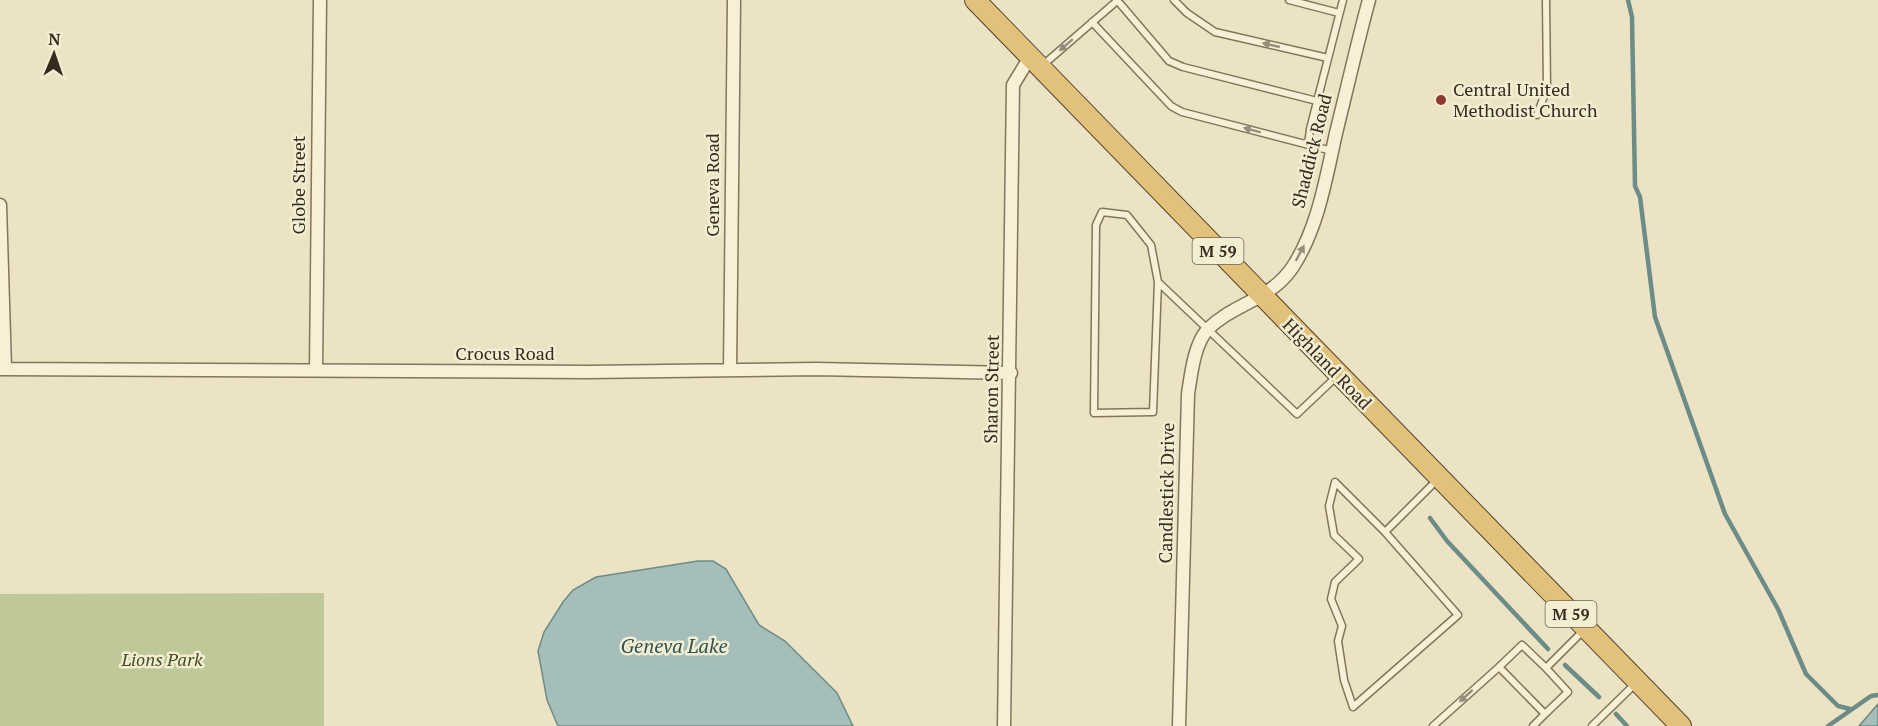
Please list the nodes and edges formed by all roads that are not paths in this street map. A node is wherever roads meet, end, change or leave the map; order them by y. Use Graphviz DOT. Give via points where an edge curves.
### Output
graph roads {
  1 [pos="320,0"];
  2 [pos="734,0"];
  3 [pos="975,0"];
  4 [pos="1118,0"];
  5 [pos="1174,0"];
  6 [pos="1289,0"];
  7 [pos="1343,0"];
  8 [pos="1369,0"];
  9 [pos="1546,0"];
  10 [pos="1340,13"];
  11 [pos="1092,22"];
  12 [pos="1328,58"];
  13 [pos="1035,63"];
  14 [pos="1317,101"];
  15 [pos="1537,115"];
  16 [pos="1308,145"];
  17 [pos="1332,152"];
  18 [pos="0,205"];
  19 [pos="1158,282"];
  20 [pos="1263,297"];
  21 [pos="1207,330"];
  22 [pos="2,369"];
  23 [pos="316,370"];
  24 [pos="730,370"];
  25 [pos="1011,373"];
  26 [pos="1338,375"];
  27 [pos="1439,478"];
  28 [pos="1385,532"];
  29 [pos="1585,628"];
  30 [pos="1499,667"];
  31 [pos="1546,668"];
  32 [pos="1637,681"];
  33 [pos="1545,714"];
  34 [pos="1004,726"];
  35 [pos="1179,726"];
  36 [pos="1433,726"];
  37 [pos="1533,726"];
  38 [pos="1592,726"];
  39 [pos="1681,726"];
  1 -- 23 [label="street, Globe Street"];
  2 -- 24 [label="street, Geneva Road"];
  3 -- 13 [label="highway, Highland Road / M 59"];
  4 -- 11 [label="lane"];
  4 -- 14 [label="lane" via="1169,60 1184,68"];
  12 -- 5 [label="lane, one-way" via="1215,32"];
  6 -- 10 [label="lane"];
  7 -- 10 [label="lane"];
  8 -- 17 [label="street, Shaddick Road"];
  9 -- 15 [label="lane" via="1547,88"];
  10 -- 12 [label="lane"];
  11 -- 13 [label="lane, one-way"];
  16 -- 11 [label="lane, one-way" via="1171,106"];
  12 -- 14 [label="lane"];
  13 -- 20 [label="highway, Highland Road / M 59"];
  13 -- 25 [label="street, Sharon Street" via="1013,86"];
  14 -- 16 [label="lane"];
  16 -- 17 [label="lane"];
  20 -- 17 [label="street, Shaddick Road, one-way" via="1292,268 1306,242"];
  18 -- 22 [label="street"];
  19 -- 19 [label="lane" via="1151,245 1127,215 1102,212 1096,225 1094,412 1153,412"];
  19 -- 21 [label="lane"];
  20 -- 21 [label="street"];
  20 -- 26 [label="highway, Highland Road / M 59"];
  21 -- 26 [label="lane" via="1297,414"];
  21 -- 35 [label="street, Candlestick Drive" via="1193,366 1188,394"];
  22 -- 23 [label="street, Crocus Road"];
  23 -- 24 [label="street, Crocus Road"];
  24 -- 25 [label="street, Crocus Road"];
  25 -- 34 [label="street, Sharon Street"];
  26 -- 27 [label="highway, Highland Road / M 59"];
  27 -- 28 [label="lane"];
  27 -- 29 [label="highway, Highland Road / M 59"];
  28 -- 28 [label="lane" via="1335,482 1329,506 1334,535 1359,559 1335,582 1331,599 1342,626 1338,641 1353,707 1458,615"];
  29 -- 31 [label="lane"];
  29 -- 32 [label="highway, Highland Road / M 59"];
  30 -- 31 [label="lane" via="1522,645"];
  30 -- 33 [label="lane"];
  30 -- 36 [label="lane, one-way"];
  31 -- 33 [label="lane" via="1568,692"];
  32 -- 38 [label="lane"];
  32 -- 39 [label="highway, Highland Road / M 59"];
  33 -- 37 [label="lane"];
}
